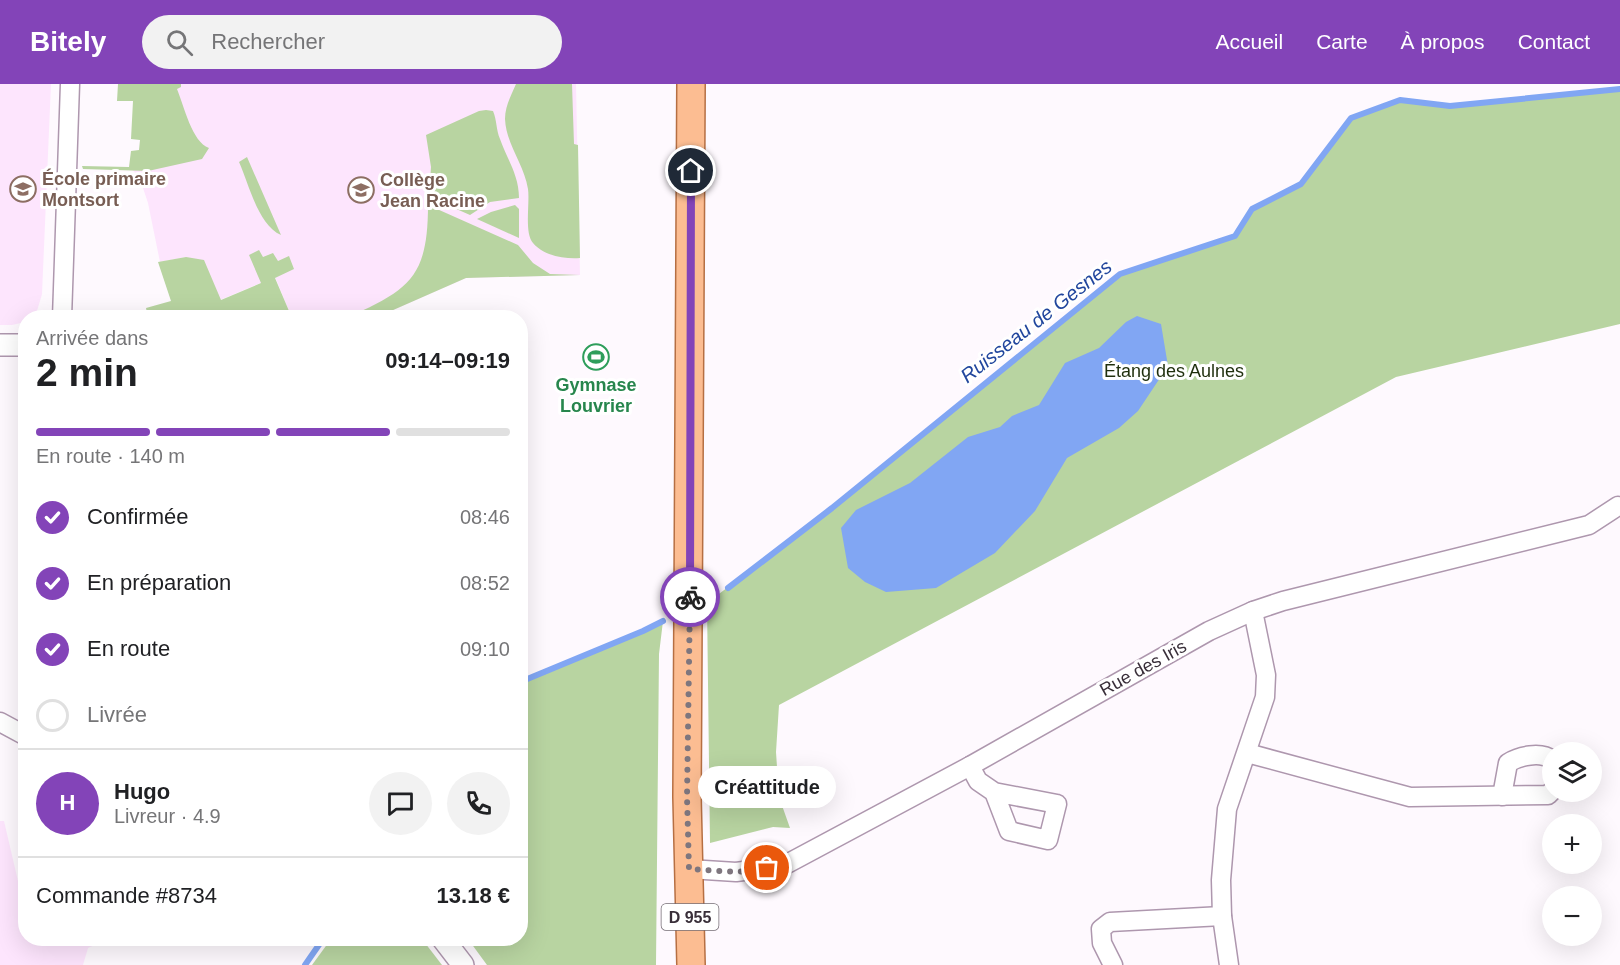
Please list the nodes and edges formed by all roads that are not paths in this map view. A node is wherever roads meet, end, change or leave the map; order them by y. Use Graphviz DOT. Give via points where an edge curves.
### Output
graph roads {
  1 [pos="70,84"];
  2 [pos="691,84"];
  3 [pos="62,310"];
  4 [pos="0,345"];
  5 [pos="18,345"];
  6 [pos="1618,506"];
  7 [pos="1253,611"];
  8 [pos="0,722"];
  9 [pos="18,732"];
  10 [pos="1247,753"];
  11 [pos="1542,756"];
  12 [pos="970,766"];
  13 [pos="994,792"];
  14 [pos="1542,795"];
  15 [pos="1502,796"];
  16 [pos="689,869"];
  17 [pos="1222,916"];
  18 [pos="448,946"];
  19 [pos="463,965"];
  20 [pos="691,965"];
  21 [pos="1113,965"];
  22 [pos="1230,965"];
  1 -- 3 [label="street"];
  2 -- 16 [label="main road, D 955"];
  4 -- 5 [label="street"];
  6 -- 7 [label="street, Rue des Iris" via="1588,525"];
  7 -- 10 [label="street" via="1266,675 1265,698"];
  7 -- 12 [label="street, Rue des Iris" via="1209,631"];
  8 -- 9 [label="street"];
  10 -- 15 [label="street" via="1410,797"];
  10 -- 17 [label="street" via="1227,809"];
  11 -- 15 [label="street" via="1519,756 1508,763"];
  12 -- 13 [label="street" via="978,781"];
  12 -- 16 [label="street, Rue des Iris" via="783,866 736,872"];
  14 -- 15 [label="street"];
  16 -- 20 [label="main road, D 955"];
  17 -- 21 [label="street" via="1110,922 1101,929 1102,943"];
  17 -- 22 [label="street"];
  18 -- 19 [label="street"];
}
